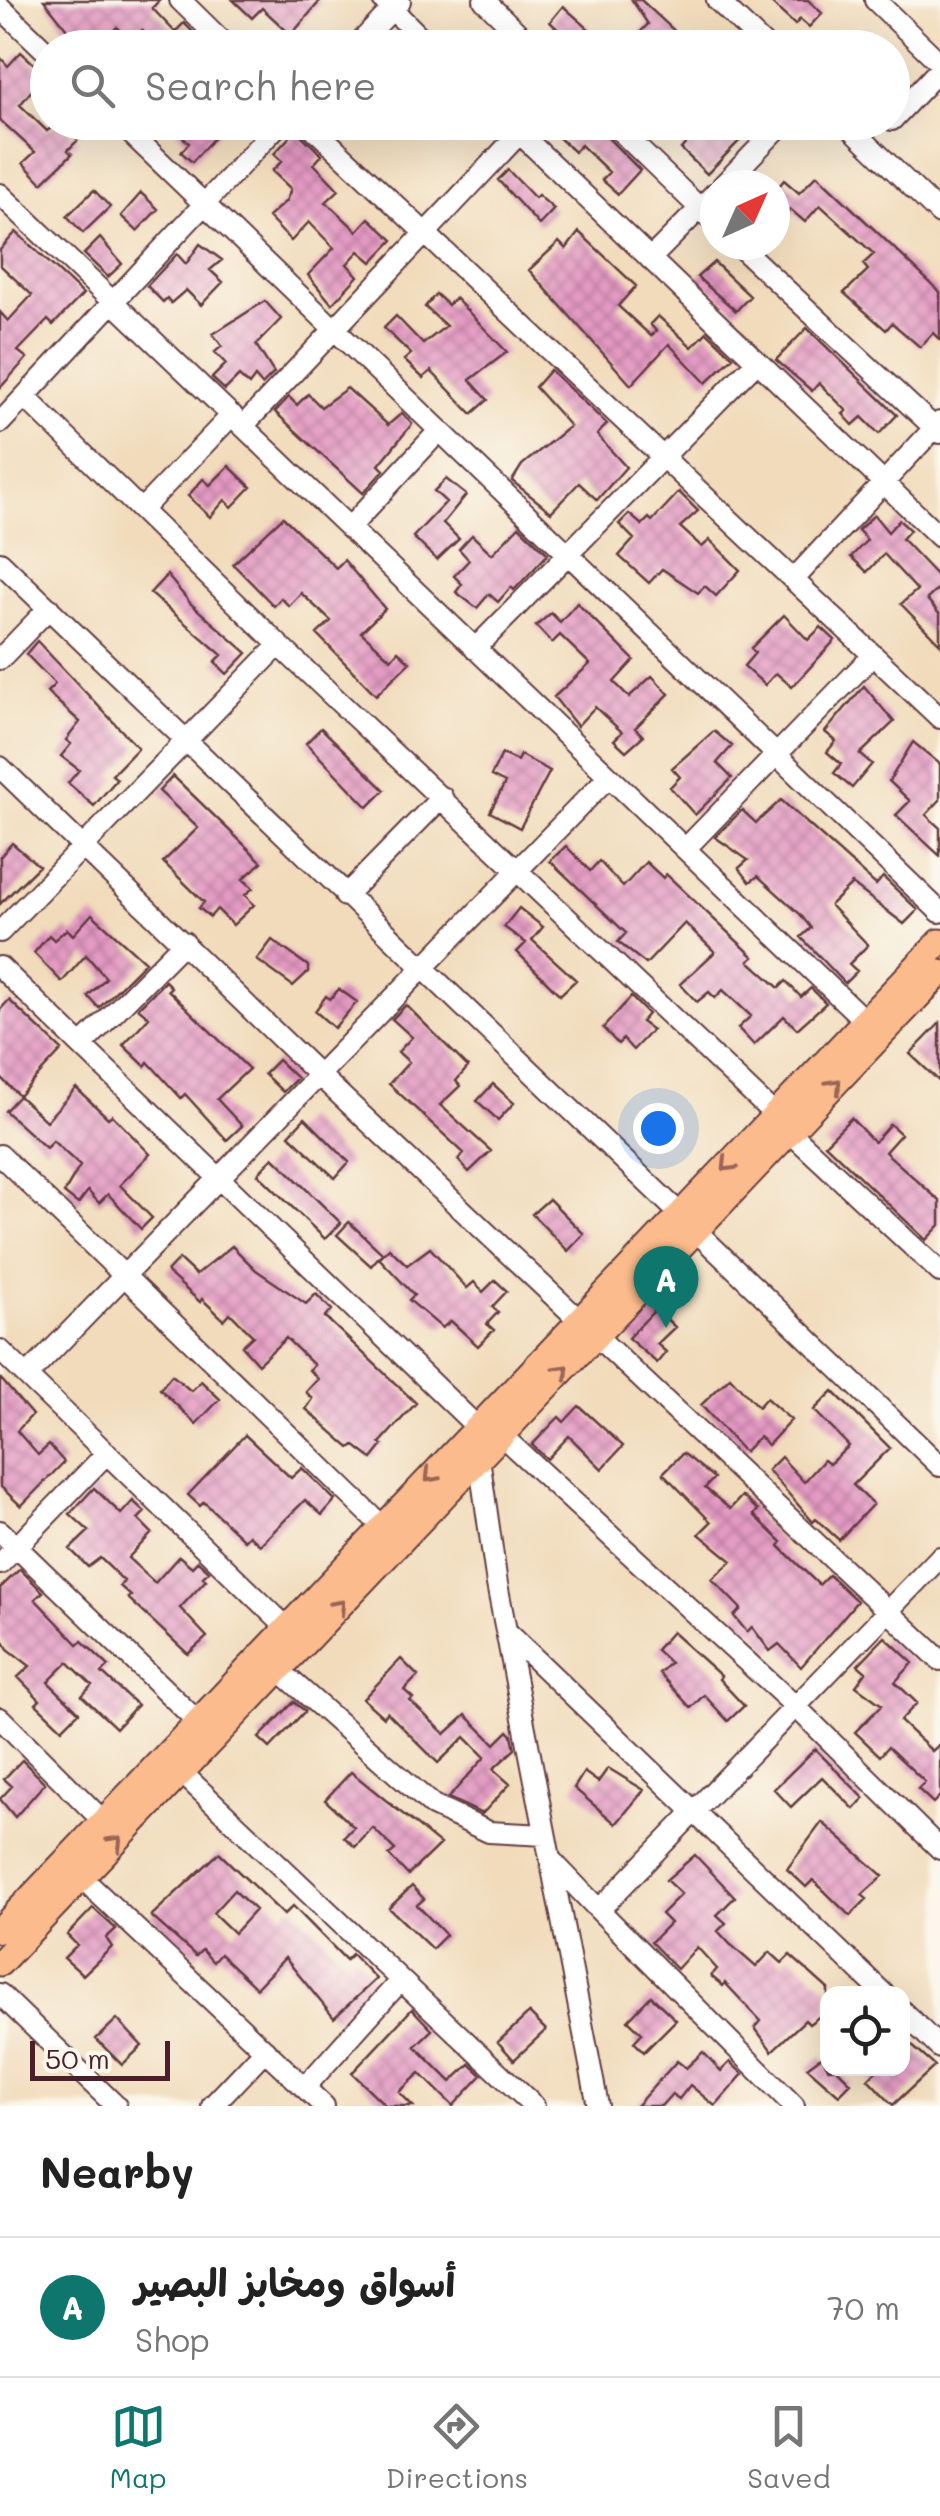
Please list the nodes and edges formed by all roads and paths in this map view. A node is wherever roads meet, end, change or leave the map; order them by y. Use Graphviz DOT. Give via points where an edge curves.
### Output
graph roads {
  1 [pos="180,0"];
  2 [pos="484,0"];
  3 [pos="717,0"];
  4 [pos="875,0"];
  5 [pos="392,3"];
  6 [pos="0,7"];
  7 [pos="211,30"];
  8 [pos="370,30"];
  9 [pos="415,30"];
  10 [pos="515,30"];
  11 [pos="748,30"];
  12 [pos="905,30"];
  13 [pos="30,36"];
  14 [pos="910,36"];
  15 [pos="940,66"];
  16 [pos="910,100"];
  17 [pos="138,140"];
  18 [pos="264,140"];
  19 [pos="326,140"];
  20 [pos="503,140"];
  21 [pos="526,140"];
  22 [pos="632,140"];
  23 [pos="767,140"];
  24 [pos="863,140"];
  25 [pos="874,140"];
  26 [pos="869,146"];
  27 [pos="738,170"];
  28 [pos="700,199"];
  29 [pos="3,204"];
  30 [pos="204,204"];
  31 [pos="940,214"];
  32 [pos="700,216"];
  33 [pos="424,233"];
  34 [pos="650,259"];
  35 [pos="754,260"];
  36 [pos="112,302"];
  37 [pos="333,329"];
  38 [pos="757,361"];
  39 [pos="25,397"];
  40 [pos="238,420"];
  41 [pos="0,422"];
  42 [pos="938,428"];
  43 [pos="439,431"];
  44 [pos="664,456"];
  45 [pos="883,483"];
  46 [pos="142,509"];
  47 [pos="349,528"];
  48 [pos="940,537"];
  49 [pos="568,555"];
  50 [pos="0,562"];
  51 [pos="794,579"];
  52 [pos="49,608"];
  53 [pos="279,645"];
  54 [pos="474,648"];
  55 [pos="873,655"];
  56 [pos="0,658"];
  57 [pos="940,718"];
  58 [pos="185,742"];
  59 [pos="776,754"];
  60 [pos="0,768"];
  61 [pos="608,777"];
  62 [pos="442,797"];
  63 [pos="84,846"];
  64 [pos="685,849"];
  65 [pos="518,869"];
  66 [pos="345,896"];
  67 [pos="940,912"];
  68 [pos="0,932"];
  69 [pos="184,942"];
  70 [pos="940,942"];
  71 [pos="0,967"];
  72 [pos="419,969"];
  73 [pos="940,973"];
  74 [pos="866,1021"];
  75 [pos="82,1045"];
  76 [pos="318,1074"];
  77 [pos="783,1124"];
  78 [pos="0,1154"];
  79 [pos="218,1177"];
  80 [pos="689,1223"];
  81 [pos="940,1272"];
  82 [pos="123,1274"];
  83 [pos="588,1328"];
  84 [pos="0,1350"];
  85 [pos="26,1376"];
  86 [pos="489,1431"];
  87 [pos="106,1453"];
  88 [pos="479,1458"];
  89 [pos="940,1466"];
  90 [pos="383,1527"];
  91 [pos="0,1530"];
  92 [pos="17,1547"];
  93 [pos="940,1556"];
  94 [pos="0,1564"];
  95 [pos="887,1610"];
  96 [pos="287,1628"];
  97 [pos="506,1632"];
  98 [pos="940,1660"];
  99 [pos="279,1670"];
  100 [pos="795,1706"];
  101 [pos="0,1719"];
  102 [pos="198,1722"];
  103 [pos="182,1773"];
  104 [pos="694,1809"];
  105 [pos="103,1821"];
  106 [pos="546,1834"];
  107 [pos="940,1848"];
  108 [pos="550,1858"];
  109 [pos="82,1878"];
  110 [pos="599,1910"];
  111 [pos="0,1930"];
  112 [pos="0,1964"];
  113 [pos="400,1980"];
  114 [pos="876,1986"];
  115 [pos="0,1994"];
  116 [pos="910,2020"];
  117 [pos="940,2048"];
  118 [pos="265,2050"];
  119 [pos="304,2087"];
  120 [pos="116,2106"];
  121 [pos="212,2106"];
  122 [pos="324,2106"];
  123 [pos="534,2106"];
  124 [pos="598,2106"];
  125 [pos="794,2106"];
  1 -- 7 [label="street"];
  2 -- 10 [label="street"];
  3 -- 11 [label="street"];
  4 -- 12 [label="street"];
  5 -- 8 [label="street"];
  5 -- 9 [label="street"];
  6 -- 13 [label="street"];
  14 -- 15 [label="street"];
  15 -- 16 [label="street"];
  17 -- 30 [label="street"];
  18 -- 30 [label="street"];
  19 -- 33 [label="street"];
  20 -- 33 [label="street"];
  21 -- 34 [label="street"];
  22 -- 28 [label="street"];
  23 -- 27 [label="street"];
  24 -- 26 [label="street"];
  25 -- 26 [label="street"];
  26 -- 31 [label="street"];
  29 -- 36 [label="street"];
  30 -- 36 [label="street"];
  30 -- 37 [label="street"];
  32 -- 34 [label="street"];
  33 -- 37 [label="street"];
  33 -- 44 [label="street"];
  34 -- 38 [label="street"];
  35 -- 42 [label="street"];
  36 -- 39 [label="street"];
  36 -- 40 [label="street"];
  37 -- 40 [label="street"];
  37 -- 43 [label="street"];
  38 -- 44 [label="street"];
  38 -- 45 [label="street"];
  39 -- 41 [label="street"];
  39 -- 46 [label="street"];
  40 -- 46 [label="street"];
  40 -- 47 [label="street"];
  42 -- 45 [label="street"];
  43 -- 47 [label="street"];
  43 -- 49 [label="street"];
  44 -- 49 [label="street"];
  44 -- 51 [label="street"];
  45 -- 48 [label="street"];
  45 -- 51 [label="street"];
  46 -- 53 [label="street"];
  47 -- 54 [label="street"];
  49 -- 54 [label="street"];
  49 -- 59 [label="street"];
  50 -- 52 [label="street"];
  51 -- 55 [label="street"];
  52 -- 56 [label="street"];
  52 -- 58 [label="street"];
  53 -- 58 [label="street"];
  53 -- 62 [label="street"];
  54 -- 61 [label="street"];
  55 -- 57 [label="street"];
  55 -- 59 [label="street"];
  58 -- 63 [label="street"];
  58 -- 66 [label="street"];
  59 -- 64 [label="street"];
  59 -- 67 [label="street"];
  60 -- 63 [label="street"];
  61 -- 64 [label="street"];
  61 -- 65 [label="street"];
  62 -- 65 [label="street"];
  62 -- 66 [label="street"];
  63 -- 68 [label="street"];
  63 -- 69 [label="street"];
  64 -- 74 [label="street"];
  65 -- 72 [label="street"];
  65 -- 77 [label="street"];
  66 -- 72 [label="street"];
  69 -- 75 [label="street"];
  69 -- 76 [label="street"];
  70 -- 74 [label="main road"];
  71 -- 75 [label="street"];
  72 -- 76 [label="street"];
  72 -- 80 [label="street"];
  77 -- 73 [label="main road, one-way"];
  74 -- 77 [label="main road"];
  75 -- 79 [label="street"];
  76 -- 79 [label="street"];
  76 -- 83 [label="street"];
  77 -- 80 [label="main road"];
  77 -- 81 [label="street"];
  78 -- 82 [label="street"];
  79 -- 82 [label="street"];
  79 -- 86 [label="street"];
  80 -- 83 [label="main road"];
  80 -- 89 [label="street"];
  82 -- 85 [label="street"];
  82 -- 90 [label="street"];
  83 -- 86 [label="main road"];
  83 -- 95 [label="street"];
  84 -- 85 [label="street"];
  85 -- 87 [label="street"];
  86 -- 88 [label="main road"];
  86 -- 90 [label="main road, one-way"];
  86 -- 100 [label="street"];
  87 -- 92 [label="street"];
  87 -- 96 [label="street"];
  88 -- 97 [label="street"];
  99 -- 88 [label="main road, one-way"];
  90 -- 96 [label="main road"];
  91 -- 92 [label="street"];
  92 -- 94 [label="street"];
  92 -- 102 [label="street"];
  93 -- 95 [label="street"];
  95 -- 98 [label="street"];
  95 -- 100 [label="street"];
  96 -- 102 [label="main road"];
  97 -- 104 [label="street"];
  97 -- 106 [label="street"];
  99 -- 103 [label="main road"];
  99 -- 106 [label="street" via="433,1806 490,1832"];
  100 -- 104 [label="street"];
  100 -- 107 [label="street"];
  101 -- 105 [label="street"];
  102 -- 105 [label="main road"];
  109 -- 103 [label="main road, one-way"];
  103 -- 113 [label="street"];
  104 -- 110 [label="street"];
  104 -- 114 [label="street"];
  105 -- 111 [label="main road"];
  106 -- 108 [label="street"];
  108 -- 110 [label="street"];
  108 -- 124 [label="street"];
  109 -- 112 [label="main road"];
  109 -- 118 [label="street"];
  110 -- 125 [label="street"];
  113 -- 119 [label="street"];
  113 -- 123 [label="street"];
  115 -- 120 [label="street"];
  116 -- 117 [label="street"];
  118 -- 119 [label="street"];
  118 -- 121 [label="street"];
  119 -- 122 [label="street"];
}
